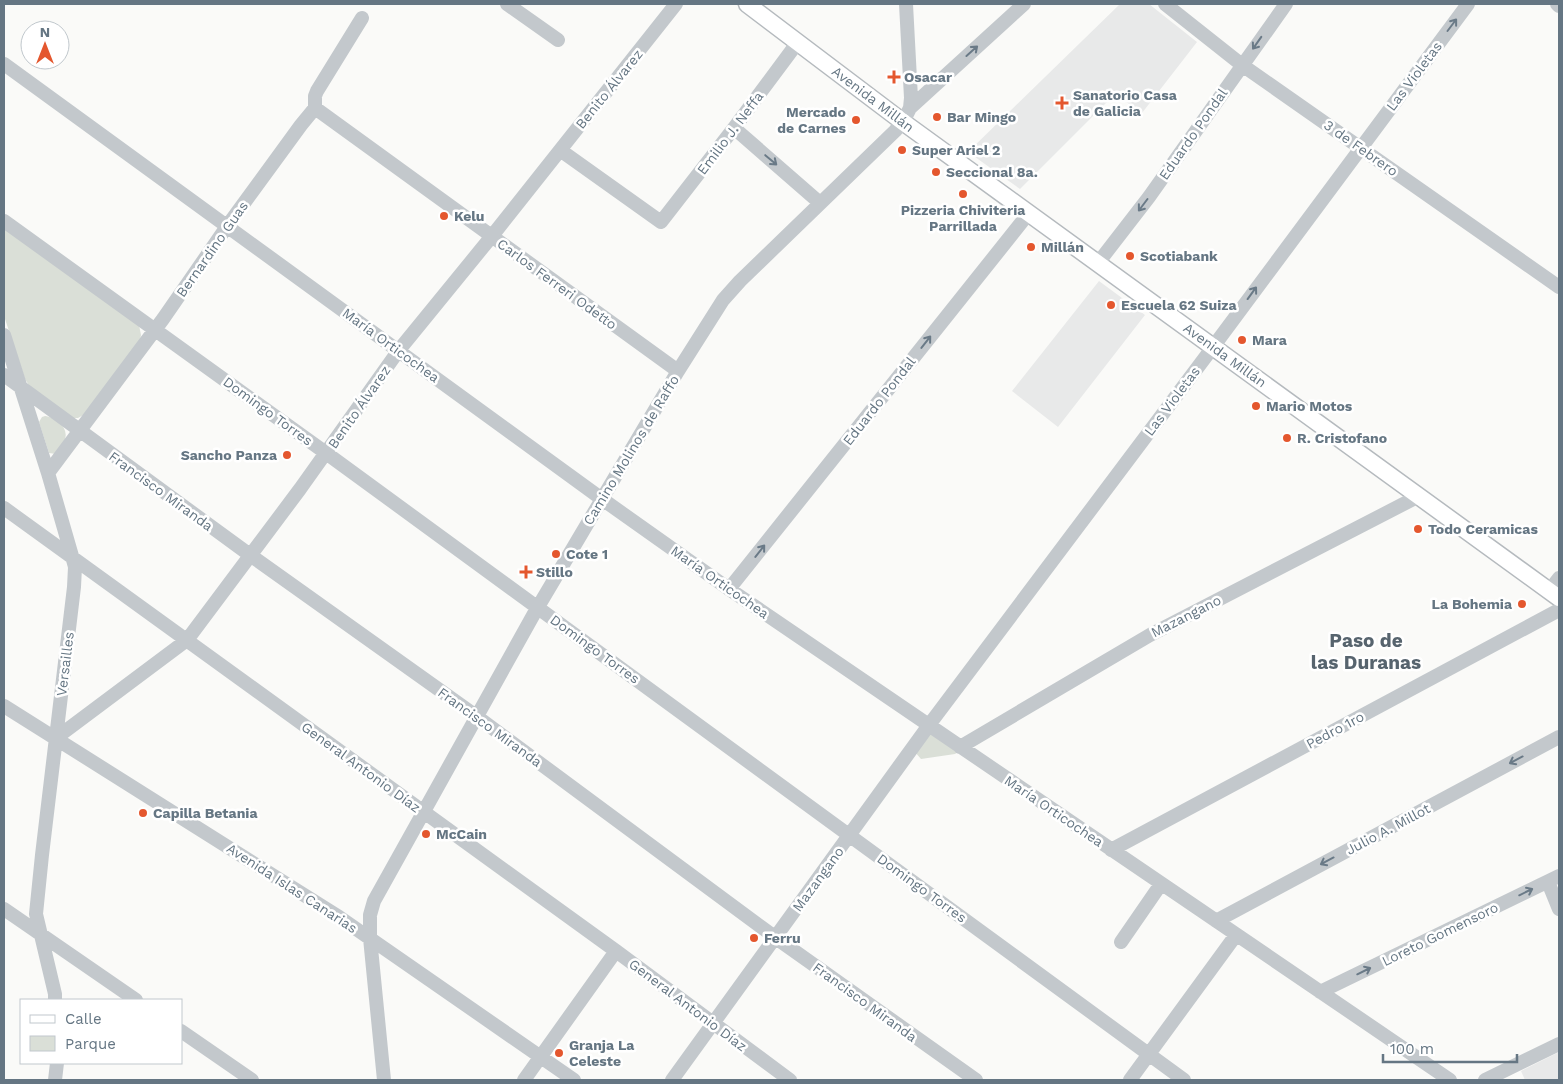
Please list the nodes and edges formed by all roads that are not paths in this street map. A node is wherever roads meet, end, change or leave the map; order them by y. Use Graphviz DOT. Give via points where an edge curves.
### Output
graph roads {
  1 [pos="507,4"];
  2 [pos="676,4"];
  3 [pos="747,4"];
  4 [pos="906,4"];
  5 [pos="1024,4"];
  6 [pos="1166,4"];
  7 [pos="1286,4"];
  8 [pos="1468,4"];
  9 [pos="362,18"];
  10 [pos="558,40"];
  11 [pos="798,42"];
  12 [pos="4,64"];
  13 [pos="1242,65"];
  14 [pos="315,108"];
  15 [pos="906,115"];
  16 [pos="734,128"];
  17 [pos="1360,148"];
  18 [pos="560,150"];
  19 [pos="820,203"];
  20 [pos="1029,213"];
  21 [pos="4,221"];
  22 [pos="228,226"];
  23 [pos="492,236"];
  24 [pos="1098,264"];
  25 [pos="1559,287"];
  26 [pos="155,329"];
  27 [pos="4,335"];
  28 [pos="1213,347"];
  29 [pos="399,350"];
  30 [pos="678,371"];
  31 [pos="4,375"];
  32 [pos="21,387"];
  33 [pos="79,431"];
  34 [pos="326,453"];
  35 [pos="48,473"];
  36 [pos="1419,496"];
  37 [pos="602,498"];
  38 [pos="4,508"];
  39 [pos="250,555"];
  40 [pos="72,556"];
  41 [pos="730,589"];
  42 [pos="1556,589"];
  43 [pos="538,608"];
  44 [pos="1559,610"];
  45 [pos="187,640"];
  46 [pos="4,706"];
  47 [pos="476,716"];
  48 [pos="929,725"];
  49 [pos="1559,737"];
  50 [pos="56,738"];
  51 [pos="960,747"];
  52 [pos="423,812"];
  53 [pos="850,835"];
  54 [pos="1111,850"];
  55 [pos="1553,879"];
  56 [pos="1161,884"];
  57 [pos="4,909"];
  58 [pos="1559,909"];
  59 [pos="1216,921"];
  60 [pos="40,934"];
  61 [pos="1236,935"];
  62 [pos="370,938"];
  63 [pos="776,938"];
  64 [pos="1121,942"];
  65 [pos="616,951"];
  66 [pos="1320,992"];
  67 [pos="55,999"];
  68 [pos="135,999"];
  69 [pos="712,1024"];
  70 [pos="182,1032"];
  71 [pos="1559,1044"];
  72 [pos="1148,1055"];
  73 [pos="541,1057"];
  74 [pos="57,1064"];
  75 [pos="55,1080"];
  76 [pos="252,1080"];
  77 [pos="384,1080"];
  78 [pos="524,1080"];
  79 [pos="574,1080"];
  80 [pos="672,1080"];
  81 [pos="790,1080"];
  82 [pos="976,1080"];
  83 [pos="1130,1080"];
  84 [pos="1184,1080"];
  85 [pos="1450,1080"];
  86 [pos="1485,1080"];
  1 -- 10 [label="street"];
  2 -- 18 [label="street, Benito Álvarez"];
  3 -- 11 [label="main road, Avenida Millán"];
  4 -- 15 [label="street" via="912,98"];
  15 -- 5 [label="street, Camino Molinos de Raffo, one-way"];
  6 -- 13 [label="street, 3 de Febrero"];
  7 -- 13 [label="street, Eduardo Pondal, one-way"];
  17 -- 8 [label="street, Las Violetas, one-way"];
  9 -- 14 [label="street, Bernardino Guas" via="317,91"];
  11 -- 15 [label="main road, Avenida Millán"];
  11 -- 16 [label="street, Emilio J. Neffa"];
  12 -- 22 [label="street, María Orticochea"];
  13 -- 17 [label="street, 3 de Febrero"];
  13 -- 24 [label="street, Eduardo Pondal, one-way"];
  14 -- 22 [label="street, Bernardino Guas"];
  14 -- 23 [label="street, Carlos Ferreri Odetto"];
  15 -- 19 [label="street, Camino Molinos de Raffo" via="872,154"];
  15 -- 20 [label="main road, Avenida Millán"];
  16 -- 18 [label="street, Emilio J. Neffa" via="661,222"];
  16 -- 19 [label="street, one-way"];
  17 -- 25 [label="street, 3 de Febrero"];
  28 -- 17 [label="street, Las Violetas, one-way"];
  18 -- 23 [label="street, Benito Álvarez"];
  19 -- 30 [label="street, Camino Molinos de Raffo" via="723,300"];
  20 -- 24 [label="main road, Avenida Millán"];
  41 -- 20 [label="street, Eduardo Pondal, one-way"];
  21 -- 26 [label="street, Domingo Torres"];
  22 -- 26 [label="street, Bernardino Guas"];
  22 -- 29 [label="street, María Orticochea"];
  23 -- 29 [label="street, Benito Álvarez"];
  23 -- 30 [label="street, Carlos Ferreri Odetto"];
  24 -- 28 [label="main road, Avenida Millán"];
  26 -- 33 [label="street, Bernardino Guas"];
  26 -- 34 [label="street, Domingo Torres"];
  27 -- 32 [label="street, Versailles"];
  28 -- 36 [label="main road, Avenida Millán"];
  28 -- 48 [label="street, Las Violetas"];
  29 -- 34 [label="street, Benito Álvarez"];
  29 -- 37 [label="street, María Orticochea"];
  30 -- 37 [label="street, Camino Molinos de Raffo"];
  31 -- 32 [label="street, Francisco Miranda"];
  32 -- 33 [label="street, Francisco Miranda"];
  32 -- 35 [label="street, Versailles"];
  33 -- 35 [label="street, Bernardino Guas"];
  33 -- 39 [label="street, Francisco Miranda"];
  34 -- 39 [label="street, Benito Álvarez"];
  34 -- 43 [label="street, Domingo Torres"];
  35 -- 40 [label="street, Versailles"];
  36 -- 42 [label="main road, Avenida Millán"];
  36 -- 51 [label="street, Mazangano" via="1150,635"];
  37 -- 41 [label="street, María Orticochea"];
  37 -- 43 [label="street, Camino Molinos de Raffo"];
  38 -- 40 [label="street, General Antonio Díaz"];
  39 -- 45 [label="street, Benito Álvarez"];
  39 -- 47 [label="street, Francisco Miranda"];
  40 -- 45 [label="street, General Antonio Díaz"];
  40 -- 50 [label="street, Versailles" via="74,587"];
  41 -- 48 [label="street, María Orticochea"];
  43 -- 47 [label="street, Camino Molinos de Raffo"];
  43 -- 53 [label="street, Domingo Torres"];
  44 -- 54 [label="street, Pedro 1ro"];
  45 -- 50 [label="street, Benito Álvarez"];
  45 -- 52 [label="street, General Antonio Díaz"];
  46 -- 50 [label="street, Avenida Islas Canarias"];
  47 -- 52 [label="street, Camino Molinos de Raffo"];
  47 -- 63 [label="street, Francisco Miranda"];
  48 -- 51 [label="street, María Orticochea"];
  48 -- 53 [label="street, Mazangano"];
  49 -- 59 [label="street, Julio A. Millot, one-way"];
  50 -- 60 [label="street, Versailles" via="36,914"];
  50 -- 62 [label="street, Avenida Islas Canarias"];
  51 -- 54 [label="street, María Orticochea"];
  52 -- 62 [label="street, Camino Molinos de Raffo" via="374,901"];
  52 -- 65 [label="street, General Antonio Díaz"];
  53 -- 63 [label="street, Mazangano"];
  53 -- 72 [label="street, Domingo Torres"];
  54 -- 56 [label="street, María Orticochea"];
  55 -- 58 [label="street"];
  66 -- 55 [label="street, Loreto Gomensoro, one-way"];
  56 -- 59 [label="street, María Orticochea"];
  56 -- 64 [label="street"];
  57 -- 60 [label="street"];
  59 -- 61 [label="street, María Orticochea"];
  60 -- 67 [label="street, Versailles"];
  60 -- 68 [label="street"];
  61 -- 66 [label="street, María Orticochea"];
  61 -- 72 [label="street"];
  62 -- 73 [label="street, Avenida Islas Canarias"];
  62 -- 77 [label="street, Camino Molinos de Raffo"];
  63 -- 69 [label="street, Mazangano"];
  63 -- 82 [label="street, Francisco Miranda"];
  65 -- 69 [label="street, General Antonio Díaz"];
  65 -- 73 [label="street"];
  66 -- 85 [label="street, María Orticochea"];
  69 -- 80 [label="street, Mazangano"];
  69 -- 81 [label="street, General Antonio Díaz"];
  70 -- 76 [label="street"];
  71 -- 86 [label="street"];
  72 -- 83 [label="street"];
  72 -- 84 [label="street, Domingo Torres"];
  73 -- 78 [label="street"];
  73 -- 79 [label="street, Avenida Islas Canarias"];
  74 -- 75 [label="street"];
}
